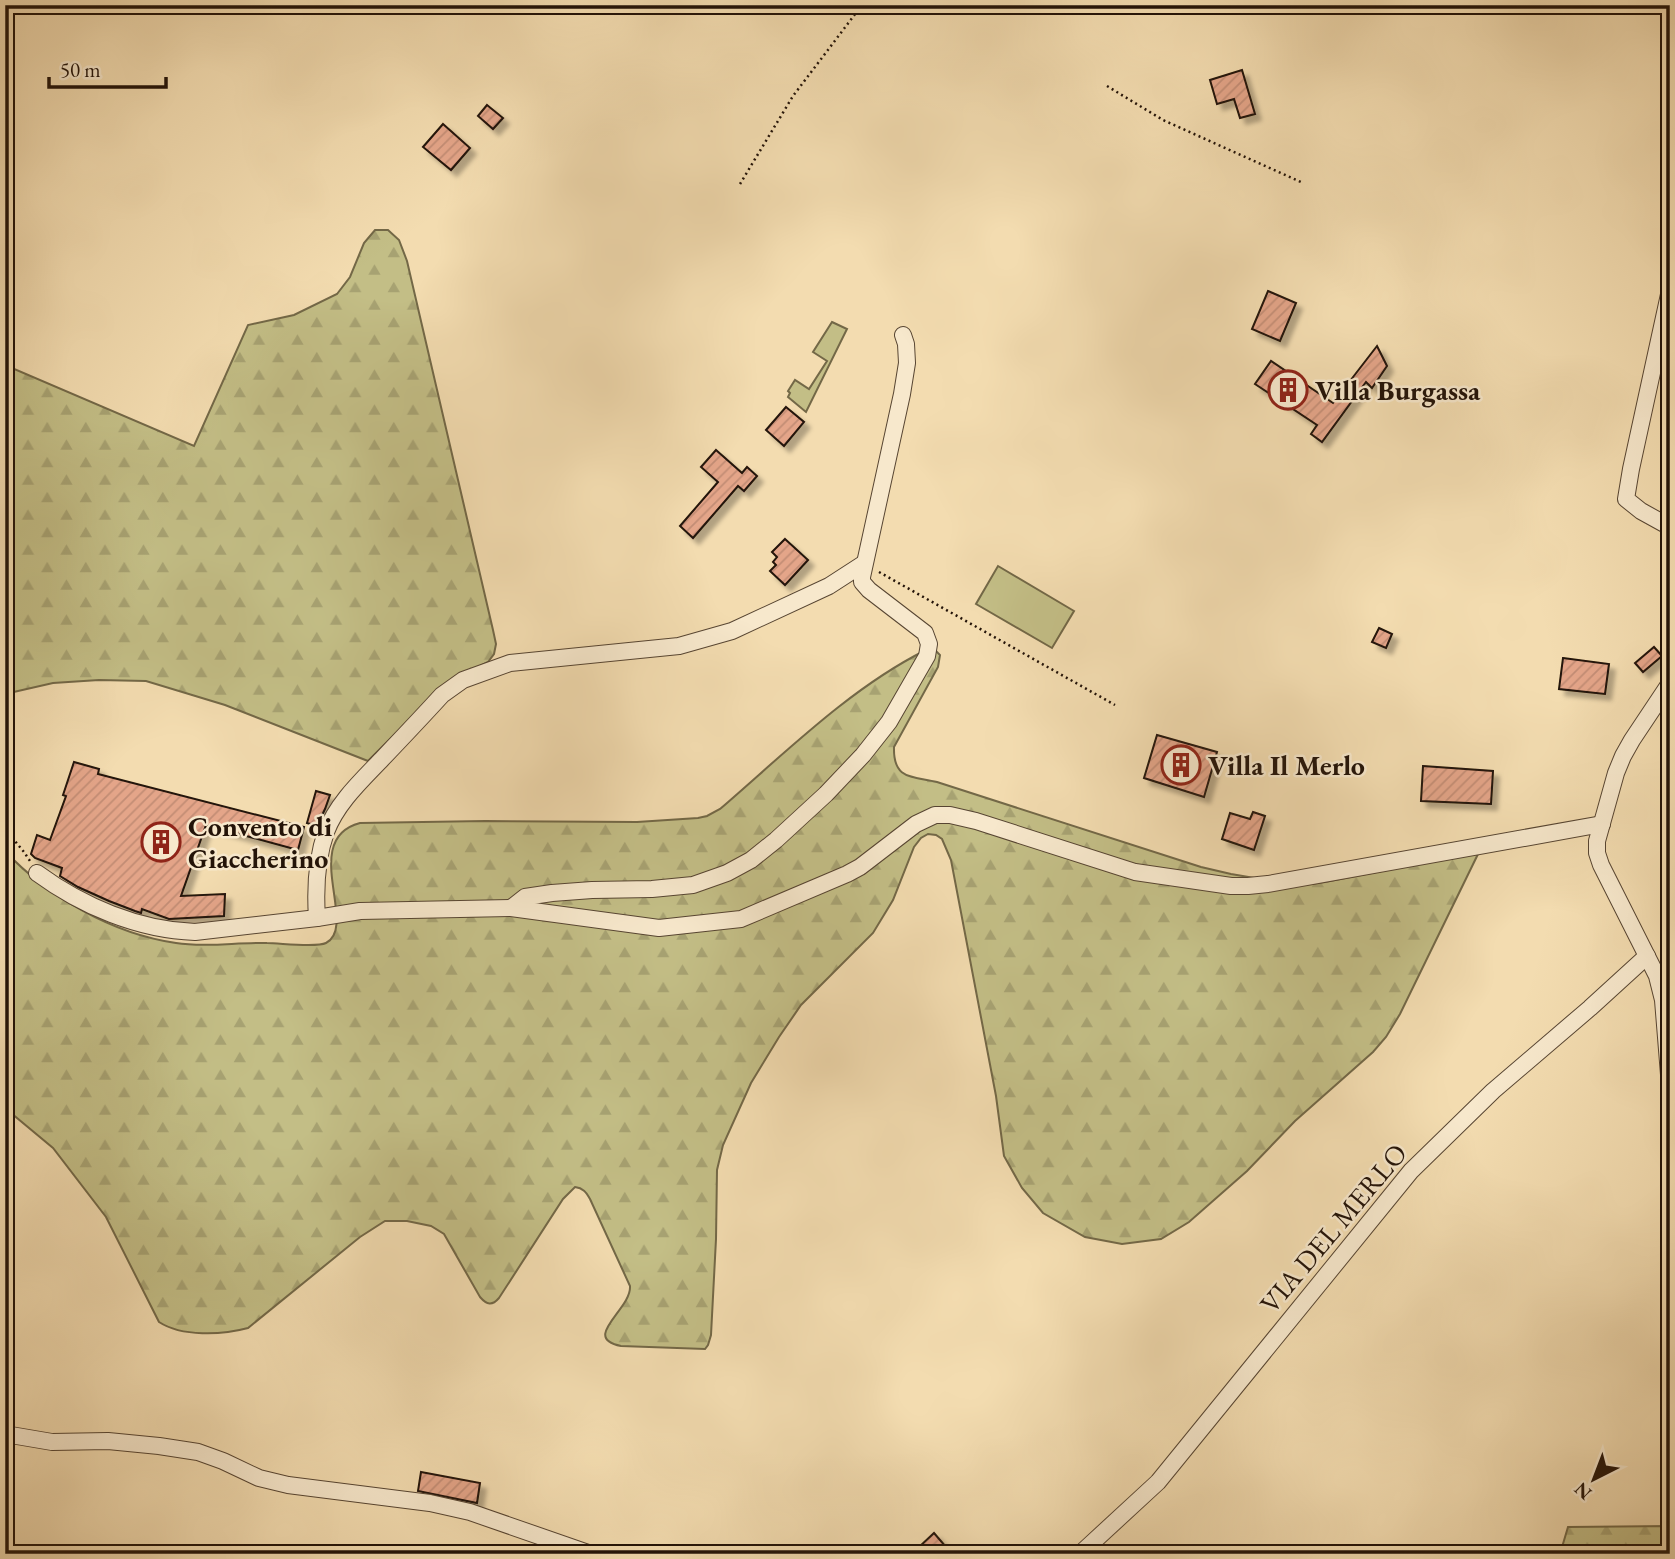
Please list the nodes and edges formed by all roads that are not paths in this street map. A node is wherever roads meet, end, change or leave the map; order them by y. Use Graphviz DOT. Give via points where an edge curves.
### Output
graph roads {
  1 [pos="1670,290"];
  2 [pos="903,335"];
  3 [pos="1670,527"];
  4 [pos="863,564"];
  5 [pos="1670,683"];
  6 [pos="1602,824"];
  7 [pos="37,873"];
  8 [pos="511,908"];
  9 [pos="317,918"];
  10 [pos="1647,956"];
  11 [pos="1670,1087"];
  12 [pos="5,1434"];
  13 [pos="591,1554"];
  14 [pos="1080,1554"];
  1 -- 3 [label="street" via="1626,499"];
  2 -- 4 [label="street" via="907,363 902,394"];
  4 -- 8 [label="street" via="865,586 920,628 929,649 889,722 826,794 751,860 727,873 693,885 526,897"];
  4 -- 9 [label="street" via="829,586 732,631 678,646 510,663 455,685 347,796 333,818 318,862"];
  5 -- 6 [label="street" via="1623,756"];
  6 -- 8 [label="street" via="1268,884 1231,886 1135,872 942,814 925,818 847,874 741,919 659,928"];
  6 -- 10 [label="street" via="1596,847 1599,859"];
  7 -- 9 [label="street" via="80,900 128,920 169,930 195,932"];
  8 -- 9 [label="street" via="360,911"];
  10 -- 11 [label="street" via="1663,1000"];
  10 -- 14 [label="street, VIA DEL MERLO" via="1493,1091 1411,1171 1158,1482"];
  12 -- 13 [label="street" via="52,1442 108,1441 198,1452 288,1485 470,1512"];
}
